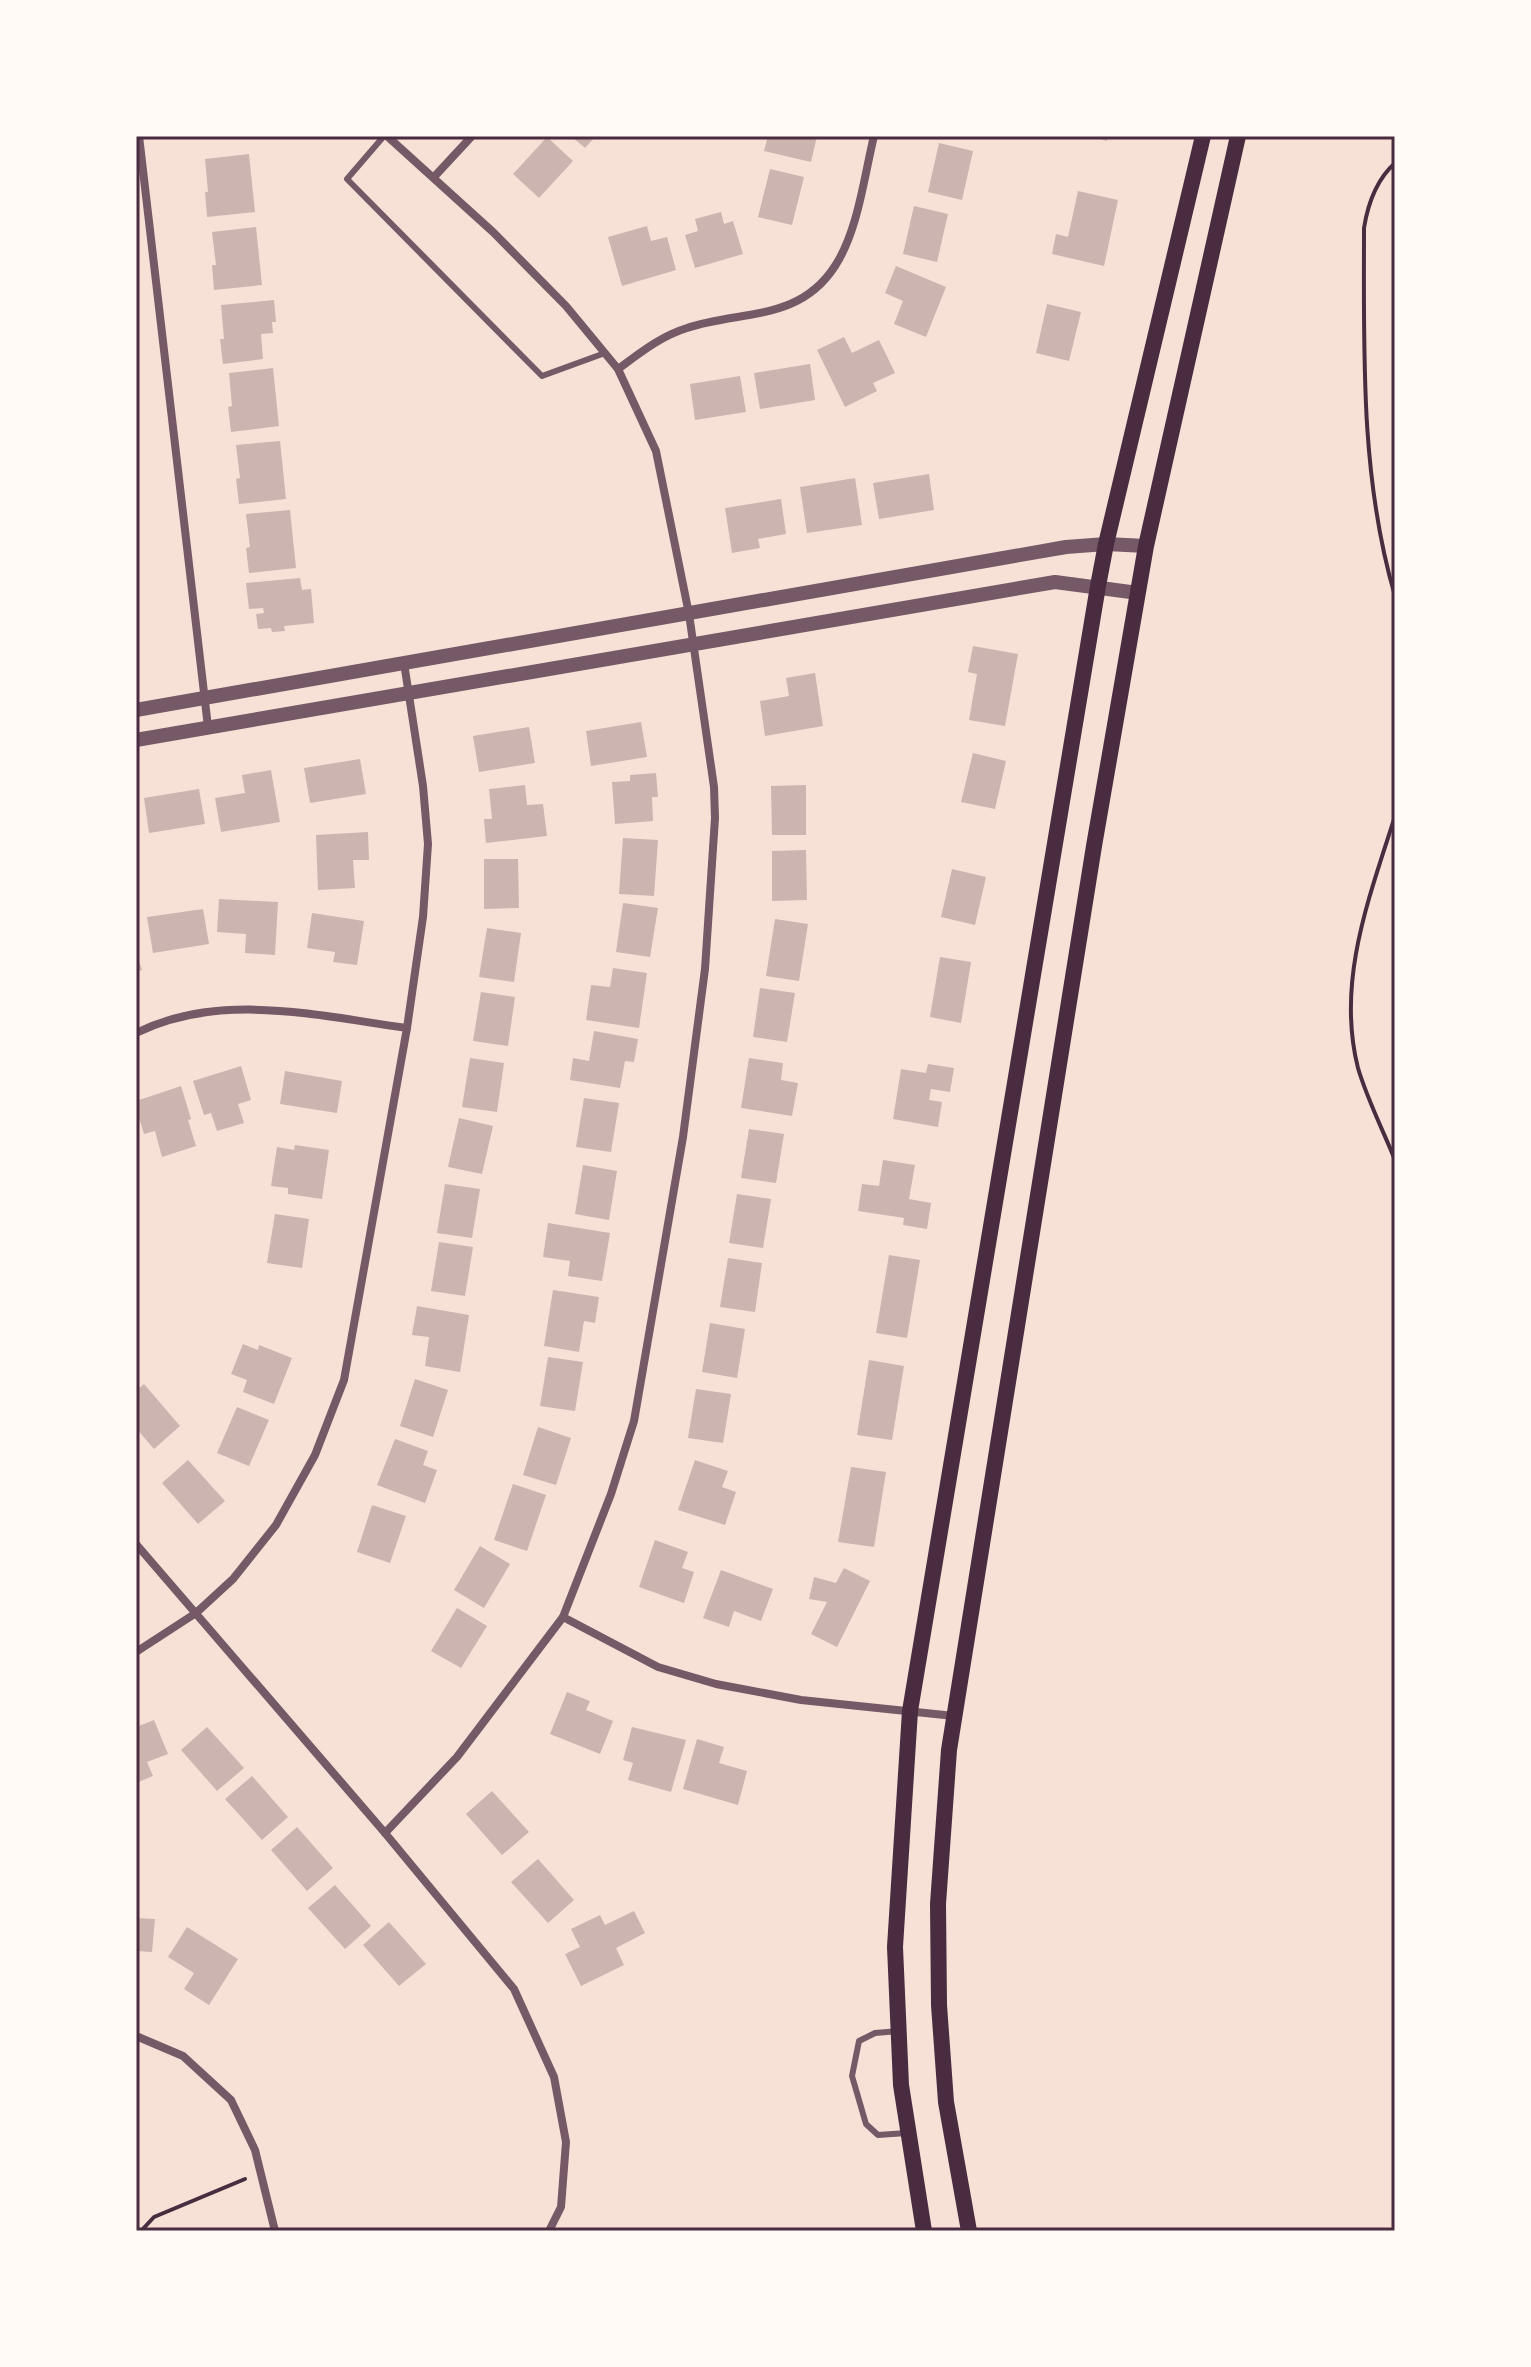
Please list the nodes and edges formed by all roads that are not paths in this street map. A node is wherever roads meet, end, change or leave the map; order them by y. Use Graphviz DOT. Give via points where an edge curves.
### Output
graph roads {
  1 [pos="139,136"];
  2 [pos="386,136"];
  3 [pos="472,136"];
  4 [pos="874,136"];
  5 [pos="1203,136"];
  6 [pos="1238,136"];
  7 [pos="434,177"];
  8 [pos="605,353"];
  9 [pos="618,369"];
  10 [pos="1106,544"];
  11 [pos="1146,546"];
  12 [pos="1098,586"];
  13 [pos="1138,593"];
  14 [pos="689,614"];
  15 [pos="694,644"];
  16 [pos="404,663"];
  17 [pos="409,693"];
  18 [pos="203,699"];
  19 [pos="136,710"];
  20 [pos="208,727"];
  21 [pos="136,740"];
  22 [pos="407,1028"];
  23 [pos="136,1033"];
  24 [pos="136,1544"];
  25 [pos="196,1613"];
  26 [pos="563,1617"];
  27 [pos="136,1652"];
  28 [pos="910,1711"];
  29 [pos="954,1716"];
  30 [pos="385,1833"];
  31 [pos="899,2031"];
  32 [pos="136,2036"];
  33 [pos="908,2133"];
  34 [pos="275,2231"];
  35 [pos="549,2231"];
  36 [pos="924,2231"];
  37 [pos="969,2231"];
  1 -- 18 [label="street"];
  2 -- 7 [label="street"];
  2 -- 8 [label="lane" via="347,179 542,376"];
  3 -- 7 [label="street"];
  4 -- 9 [label="street" via="852,230 836,265 812,292 775,310 666,335"];
  5 -- 10 [label="main road"];
  6 -- 11 [label="main road"];
  7 -- 8 [label="street" via="566,306"];
  8 -- 9 [label="street"];
  9 -- 14 [label="street" via="656,451"];
  10 -- 11 [label="street"];
  10 -- 12 [label="main road"];
  10 -- 14 [label="street"];
  11 -- 13 [label="main road"];
  12 -- 13 [label="street"];
  12 -- 15 [label="street" via="1055,582"];
  12 -- 28 [label="main road"];
  13 -- 29 [label="main road"];
  14 -- 15 [label="street"];
  14 -- 16 [label="street"];
  15 -- 17 [label="street"];
  15 -- 26 [label="street" via="715,818 705,969 683,1137 634,1421"];
  16 -- 17 [label="street"];
  16 -- 18 [label="street"];
  17 -- 20 [label="street"];
  17 -- 22 [label="street" via="428,844"];
  18 -- 19 [label="street"];
  18 -- 20 [label="street"];
  20 -- 21 [label="street"];
  22 -- 23 [label="street" via="267,1009 222,1009"];
  22 -- 25 [label="street" via="344,1380 315,1455 276,1525 233,1579"];
  24 -- 25 [label="street"];
  25 -- 27 [label="street"];
  25 -- 30 [label="street"];
  26 -- 28 [label="street" via="684,1676 801,1700"];
  26 -- 30 [label="street" via="457,1757"];
  28 -- 29 [label="street"];
  28 -- 31 [label="main road" via="895,1947"];
  29 -- 37 [label="main road" via="938,1904 939,2005 946,2102"];
  30 -- 35 [label="street" via="514,1989 554,2077 566,2142 561,2207"];
  31 -- 33 [label="main road"];
  31 -- 33 [label="lane" via="859,2041 852,2076 866,2124 878,2135"];
  32 -- 34 [label="street" via="183,2056 231,2100 255,2150"];
  33 -- 36 [label="main road"];
}
